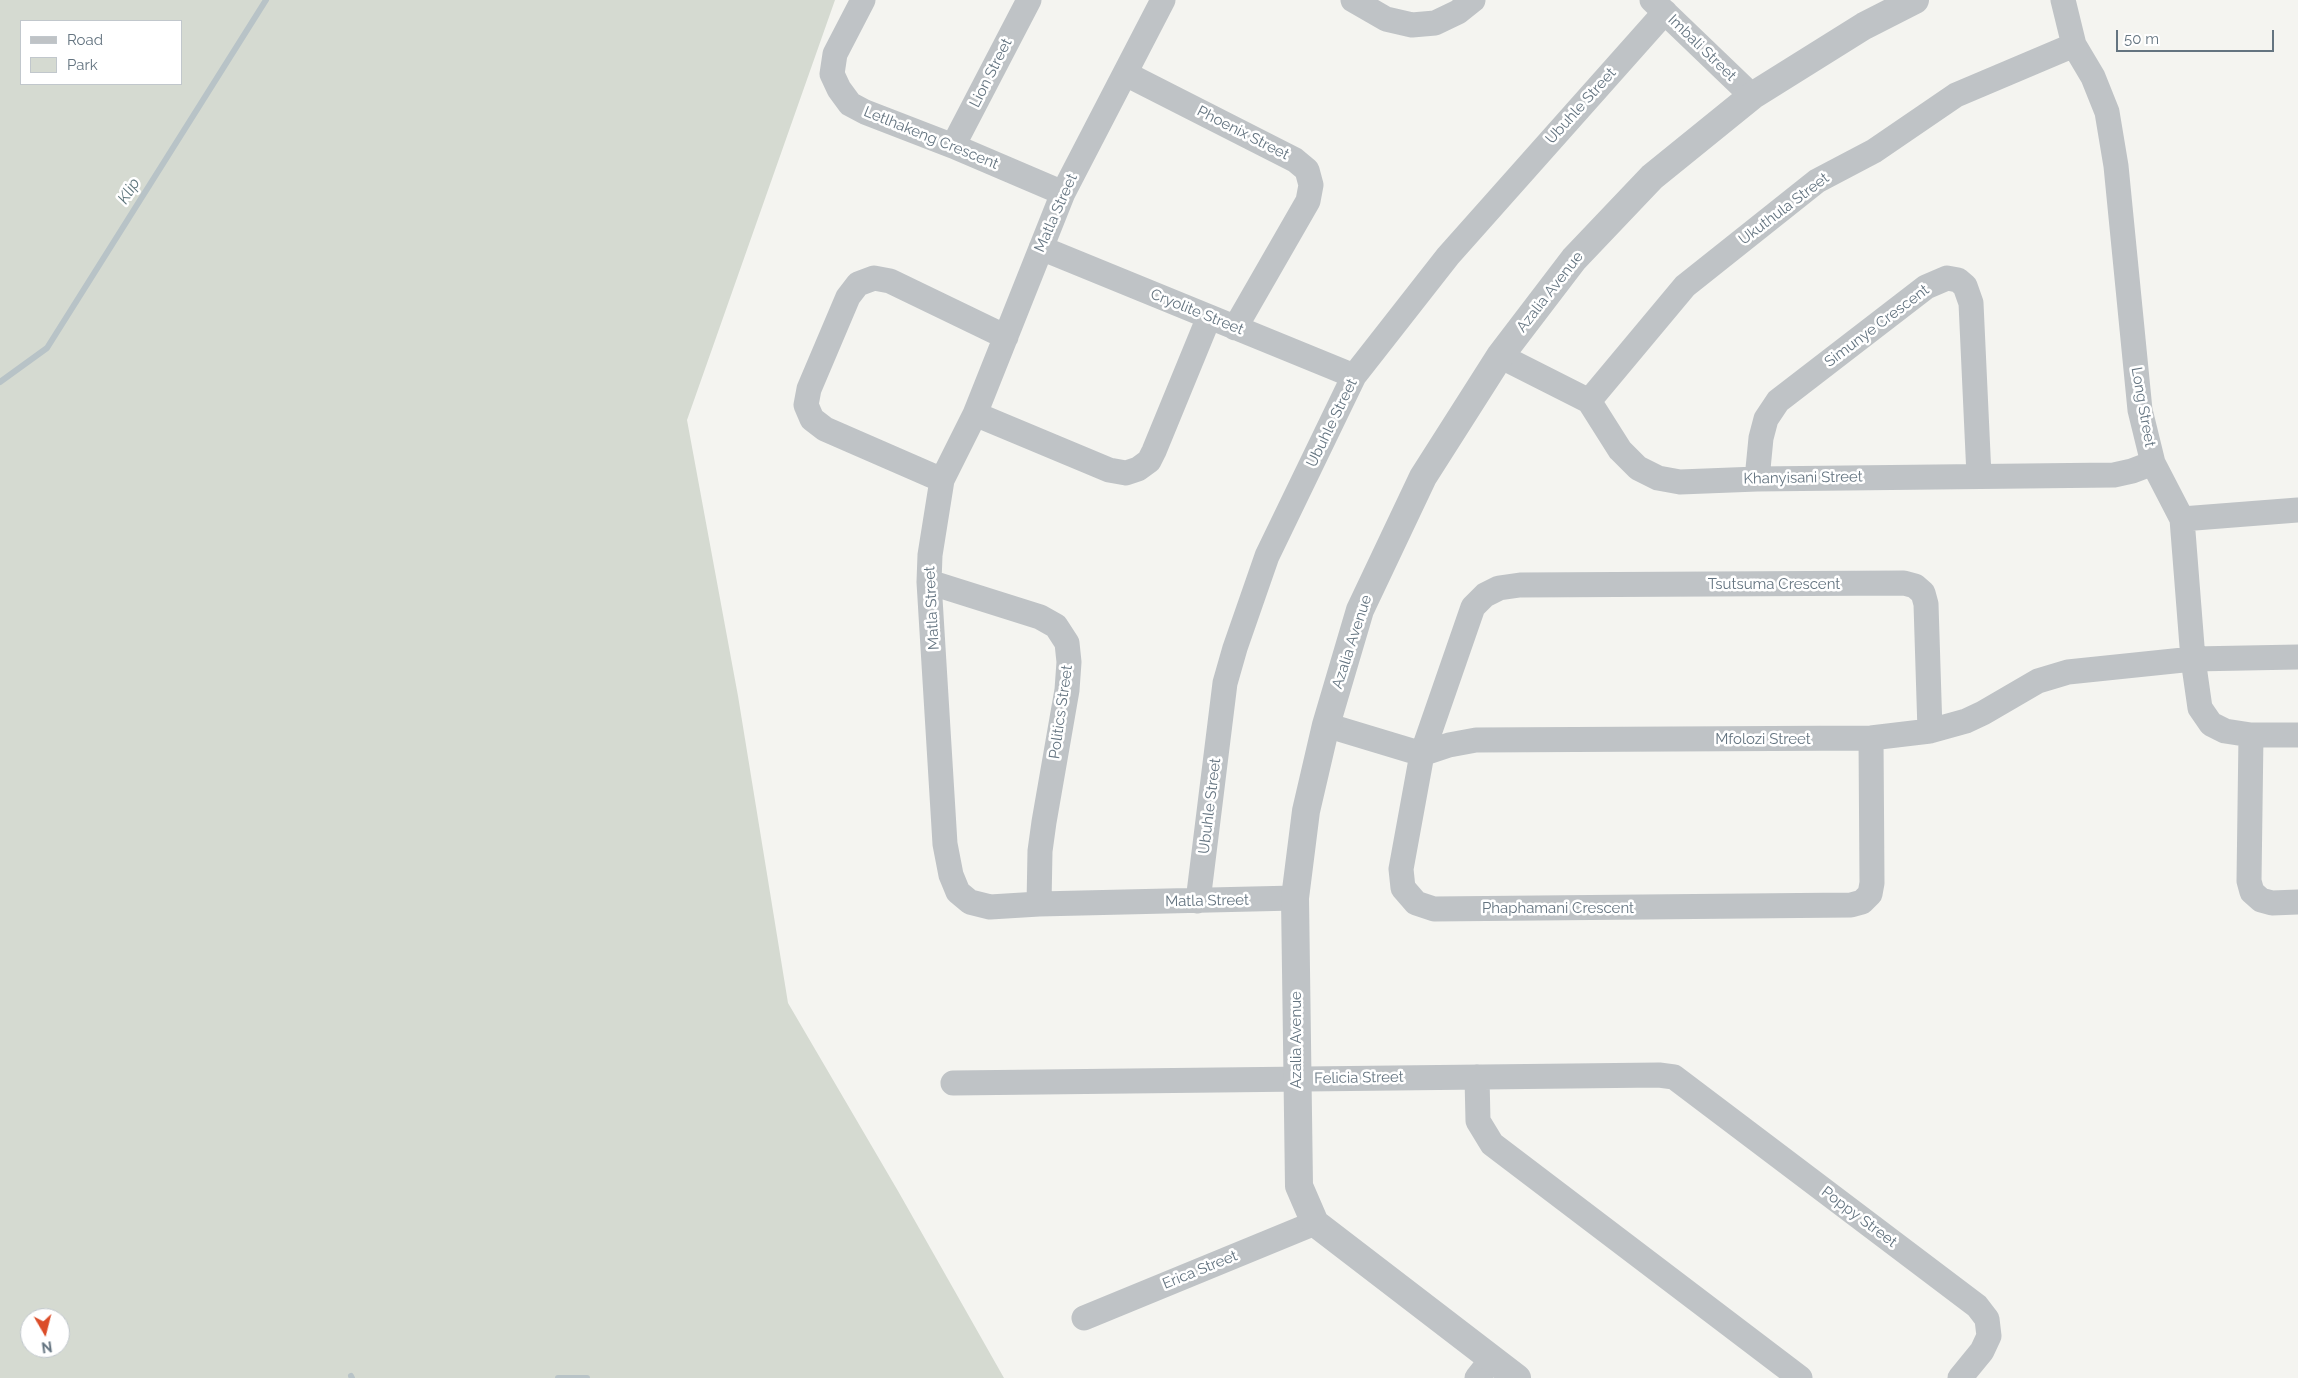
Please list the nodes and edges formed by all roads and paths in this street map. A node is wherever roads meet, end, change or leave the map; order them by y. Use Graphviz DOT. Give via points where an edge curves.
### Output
graph roads {
  1 [pos="863,0"];
  2 [pos="1029,0"];
  3 [pos="1163,0"];
  4 [pos="1353,0"];
  5 [pos="1473,0"];
  6 [pos="1915,0"];
  7 [pos="2063,0"];
  8 [pos="1659,6"];
  9 [pos="2074,45"];
  10 [pos="1126,74"];
  11 [pos="1752,96"];
  12 [pos="953,146"];
  13 [pos="1063,193"];
  14 [pos="1040,248"];
  15 [pos="1209,317"];
  16 [pos="1235,328"];
  17 [pos="1006,337"];
  18 [pos="1500,356"];
  19 [pos="1354,376"];
  20 [pos="1589,401"];
  21 [pos="975,414"];
  22 [pos="2153,463"];
  23 [pos="1979,476"];
  24 [pos="1757,479"];
  25 [pos="942,480"];
  26 [pos="2298,510"];
  27 [pos="2182,519"];
  28 [pos="929,582"];
  29 [pos="1485,595"];
  30 [pos="2298,657"];
  31 [pos="2193,659"];
  32 [pos="1326,725"];
  33 [pos="1930,731"];
  34 [pos="2298,734"];
  35 [pos="2250,735"];
  36 [pos="1870,738"];
  37 [pos="1422,754"];
  38 [pos="1295,898"];
  39 [pos="1198,901"];
  40 [pos="2298,902"];
  41 [pos="1039,904"];
  42 [pos="1477,1077"];
  43 [pos="1674,1077"];
  44 [pos="1297,1079"];
  45 [pos="953,1083"];
  46 [pos="1315,1222"];
  47 [pos="1084,1318"];
  48 [pos="1484,1369"];
  49 [pos="1517,1378"];
  50 [pos="1800,1378"];
  51 [pos="1960,1378"];
  1 -- 12 [label="street, Letlhakeng Crescent" via="835,54 832,74 839,89 850,104 865,112"];
  2 -- 12 [label="street, Lion Street"];
  3 -- 10 [label="street, Matla Street"];
  4 -- 5 [label="street" via="1386,19 1412,25 1435,23"];
  6 -- 11 [label="street, Azalia Avenue" via="1864,26"];
  7 -- 9 [label="street, Long Street"];
  8 -- 11 [label="street, Imbali Street"];
  8 -- 19 [label="street, Ubuhle Street" via="1448,256"];
  9 -- 20 [label="street, Ukuthula Street" via="1956,95 1874,151 1817,180 1685,286"];
  9 -- 22 [label="street, Long Street" via="2093,77 2107,112 2116,166 2140,410"];
  10 -- 13 [label="street, Matla Street"];
  10 -- 16 [label="street, Phoenix Street" via="1295,160 1307,170 1311,185 1308,201"];
  11 -- 18 [label="street, Azalia Avenue" via="1652,177 1574,259"];
  12 -- 13 [label="street, Letlhakeng Crescent"];
  13 -- 14 [label="street, Matla Street"];
  14 -- 15 [label="street, Cryolite Street"];
  14 -- 17 [label="street, Matla Street"];
  15 -- 16 [label="street, Cryolite Street"];
  15 -- 21 [label="street" via="1154,451 1138,469 1126,473 1109,470"];
  16 -- 19 [label="street, Cryolite Street"];
  17 -- 21 [label="street, Matla Street"];
  17 -- 25 [label="street" via="890,281 874,278 858,284 848,297 809,389 806,404 812,419 825,429"];
  18 -- 20 [label="street"];
  18 -- 32 [label="street, Azalia Avenue" via="1423,477 1372,583 1360,610"];
  19 -- 39 [label="street, Ubuhle Street" via="1267,556 1236,648 1226,683"];
  20 -- 24 [label="street, Khanyisani Street" via="1620,450 1638,468 1658,478 1680,482"];
  21 -- 25 [label="street, Matla Street"];
  22 -- 23 [label="street, Khanyisani Street" via="2114,475"];
  22 -- 27 [label="street, Long Street"];
  23 -- 24 [label="street, Khanyisani Street"];
  23 -- 24 [label="street, Simunye Crescent" via="1971,303 1965,286 1958,280 1946,278 1926,286 1778,401 1766,419"];
  25 -- 28 [label="street, Matla Street"];
  26 -- 27 [label="street"];
  27 -- 31 [label="street, Long Street"];
  28 -- 41 [label="street, Matla Street" via="945,844 951,876 958,892 970,902 990,907"];
  28 -- 41 [label="street, Politics Street" via="1040,617 1056,626 1067,643 1070,662 1067,690 1040,850"];
  29 -- 33 [label="street, Tsutsuma Crescent" via="1498,588 1520,585 1904,583 1915,586 1923,593 1926,604"];
  29 -- 37 [label="street, Phaphamani Crescent" via="1473,607"];
  30 -- 31 [label="street, Mfolozi Street"];
  31 -- 33 [label="street, Mfolozi Street" via="2068,672 2038,681 1983,714"];
  31 -- 35 [label="street, Long Street" via="2200,708 2210,724 2225,731"];
  32 -- 37 [label="street"];
  32 -- 38 [label="street, Azalia Avenue" via="1306,811"];
  33 -- 36 [label="street, Mfolozi Street"];
  34 -- 35 [label="street, Long Street"];
  35 -- 40 [label="street" via="2252,892 2261,900 2272,903"];
  36 -- 37 [label="street, Mfolozi Street" via="1476,740"];
  36 -- 37 [label="street, Phaphamani Crescent" via="1872,883 1870,894 1862,902 1850,905 1434,909 1416,904 1403,888 1400,869"];
  38 -- 39 [label="street, Matla Street"];
  38 -- 44 [label="street, Azalia Avenue"];
  39 -- 41 [label="street, Matla Street"];
  42 -- 43 [label="street, Felicia Street"];
  42 -- 44 [label="street, Felicia Street"];
  42 -- 50 [label="street" via="1478,1121 1492,1144"];
  43 -- 51 [label="street, Poppy Street" via="1977,1306 1987,1319 1989,1336 1982,1351"];
  44 -- 45 [label="street, Felicia Street"];
  44 -- 46 [label="street, Azalia Avenue" via="1299,1186"];
  46 -- 47 [label="street, Erica Street"];
  46 -- 48 [label="street, Azalia Avenue"];
  48 -- 49 [label="street, Azalia Avenue"];
}
